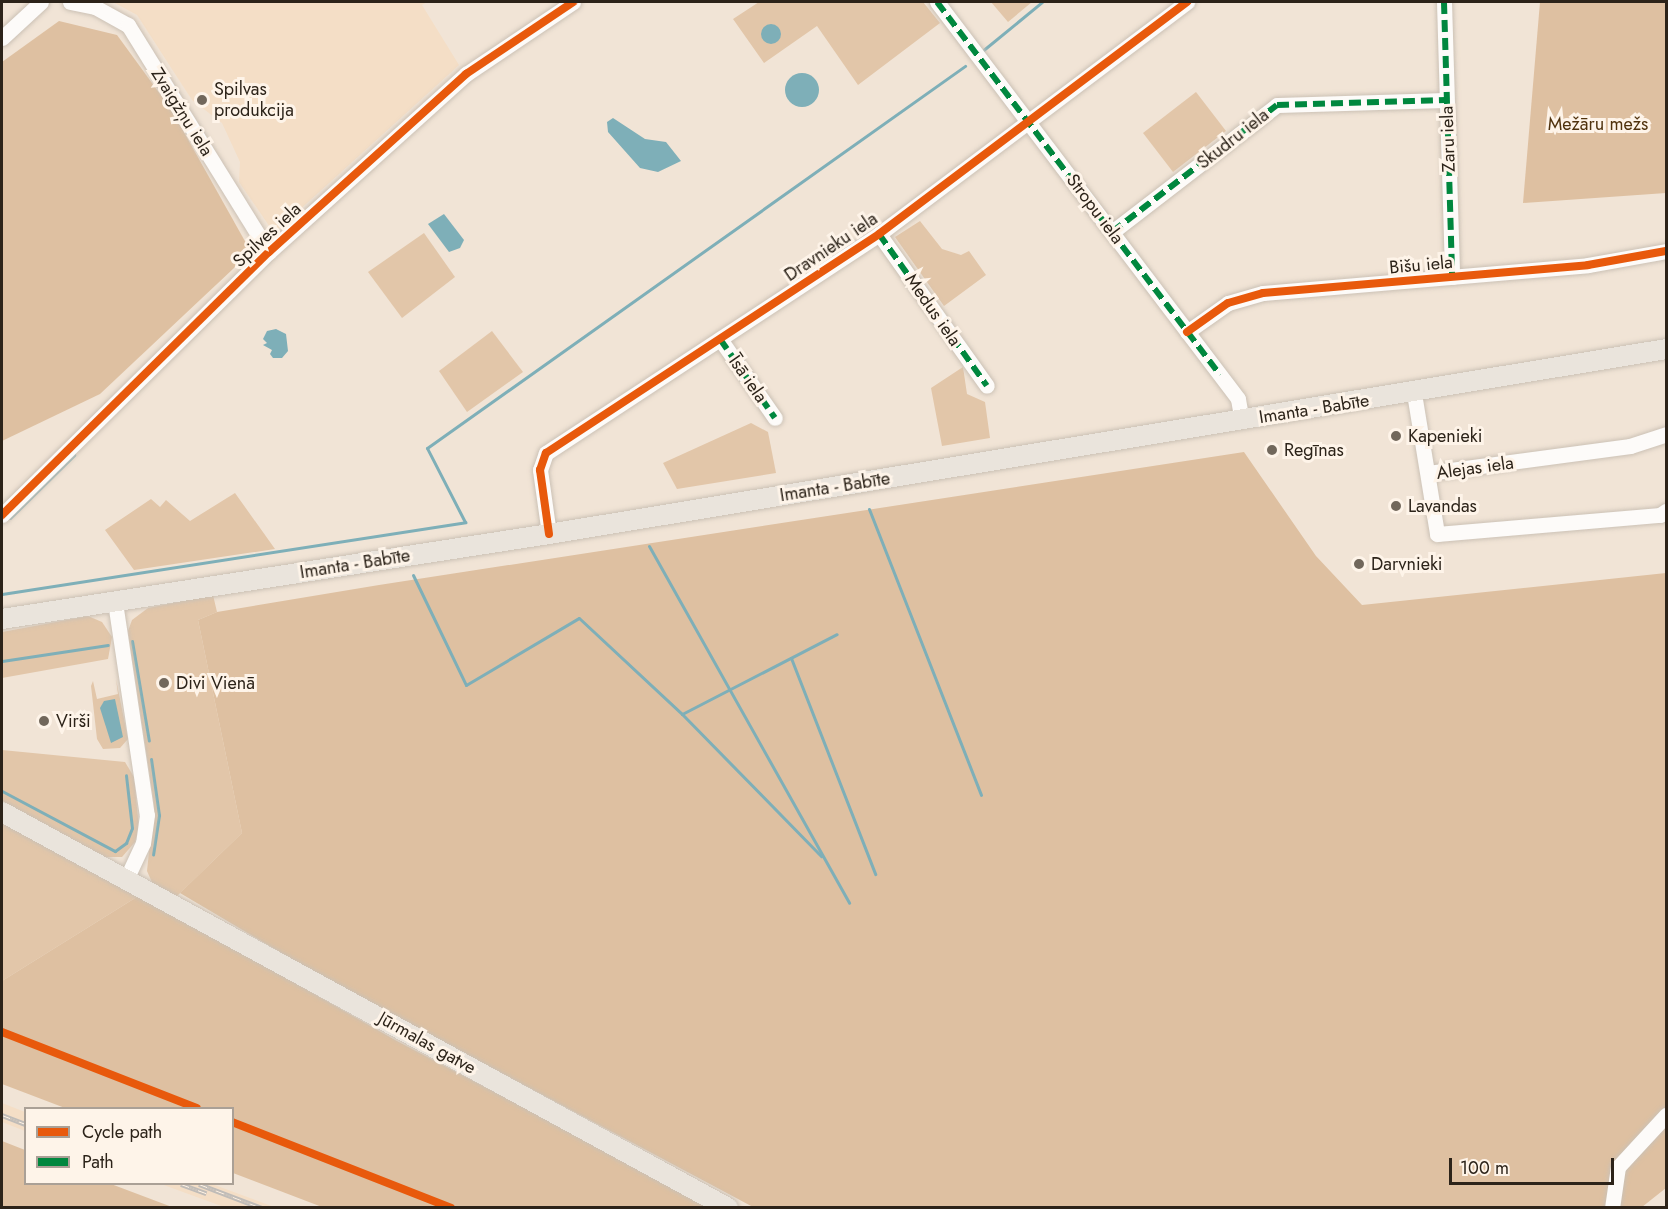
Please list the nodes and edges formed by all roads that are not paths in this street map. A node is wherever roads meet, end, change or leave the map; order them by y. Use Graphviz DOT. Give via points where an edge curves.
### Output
graph roads {
  1 [pos="40,2"];
  2 [pos="70,2"];
  3 [pos="573,2"];
  4 [pos="937,2"];
  5 [pos="1187,2"];
  6 [pos="1444,2"];
  7 [pos="2,38"];
  8 [pos="1446,100"];
  9 [pos="1029,123"];
  10 [pos="1112,232"];
  11 [pos="879,234"];
  12 [pos="1666,251"];
  13 [pos="269,252"];
  14 [pos="1452,277"];
  15 [pos="1187,332"];
  16 [pos="720,339"];
  17 [pos="1666,349"];
  18 [pos="987,386"];
  19 [pos="1414,393"];
  20 [pos="775,418"];
  21 [pos="1242,421"];
  22 [pos="1666,434"];
  23 [pos="1428,473"];
  24 [pos="1666,511"];
  25 [pos="2,515"];
  26 [pos="549,534"];
  27 [pos="115,602"];
  28 [pos="2,620"];
  29 [pos="2,812"];
  30 [pos="126,879"];
  31 [pos="1666,1115"];
  32 [pos="728,1208"];
  33 [pos="1612,1208"];
  1 -- 7 [label="street"];
  2 -- 13 [label="street, Zvaigžņu iela" via="95,7 128,25"];
  3 -- 13 [label="street, Spilves iela" via="466,74"];
  4 -- 9 [label="street, Stropu iela"];
  5 -- 9 [label="street, Dravnieku iela"];
  6 -- 8 [label="street, Zaru iela"];
  8 -- 10 [label="street, Skudru iela" via="1277,105"];
  8 -- 14 [label="street, Zaru iela"];
  9 -- 10 [label="street, Stropu iela"];
  9 -- 11 [label="street, Dravnieku iela"];
  10 -- 15 [label="street, Stropu iela"];
  11 -- 16 [label="street, Dravnieku iela"];
  11 -- 18 [label="street, Medus iela"];
  12 -- 14 [label="street, Bišu iela" via="1588,265"];
  13 -- 25 [label="street, Spilves iela"];
  14 -- 15 [label="street, Bišu iela" via="1263,294 1228,303"];
  15 -- 21 [label="street, Stropu iela" via="1238,399"];
  16 -- 20 [label="street, Īsā iela"];
  16 -- 26 [label="street, Dravnieku iela" via="546,453 540,470"];
  17 -- 19 [label="main road, Imanta - Babīte"];
  19 -- 21 [label="main road, Imanta - Babīte"];
  19 -- 23 [label="street"];
  21 -- 26 [label="main road, Imanta - Babīte"];
  22 -- 23 [label="street, Alejas iela" via="1630,446"];
  23 -- 24 [label="street, Alejas iela" via="1437,534 1638,517"];
  26 -- 27 [label="main road, Imanta - Babīte"];
  27 -- 28 [label="main road, Imanta - Babīte"];
  27 -- 30 [label="street" via="147,815 143,843"];
  29 -- 30 [label="main road, Jūrmalas gatve"];
  30 -- 32 [label="main road, Jūrmalas gatve"];
  31 -- 33 [label="street" via="1618,1167"];
}
